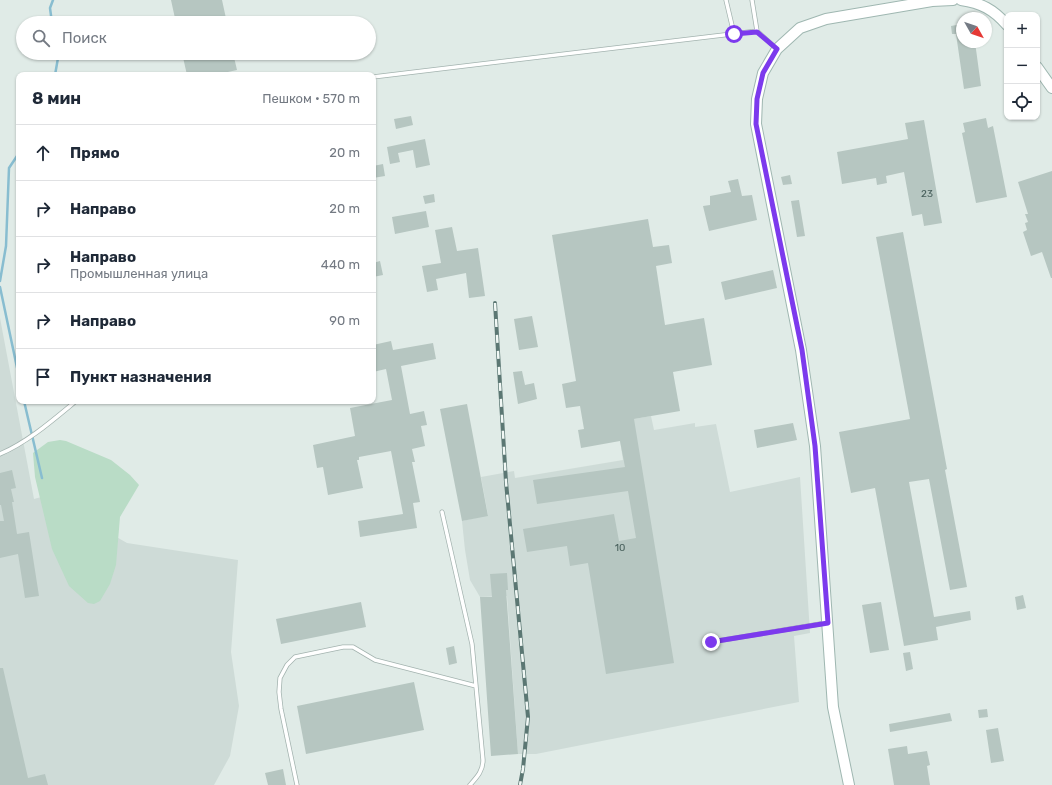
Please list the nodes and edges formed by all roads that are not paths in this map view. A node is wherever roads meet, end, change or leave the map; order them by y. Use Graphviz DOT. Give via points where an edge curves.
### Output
graph roads {
  1 [pos="726,0"];
  2 [pos="752,0"];
  3 [pos="954,0"];
  4 [pos="961,0"];
  5 [pos="1004,22"];
  6 [pos="757,32"];
  7 [pos="734,34"];
  8 [pos="777,49"];
  9 [pos="1040,71"];
  10 [pos="376,77"];
  11 [pos="1052,88"];
  12 [pos="72,404"];
  13 [pos="0,454"];
  14 [pos="442,512"];
  15 [pos="828,623"];
  16 [pos="711,642"];
  17 [pos="476,686"];
  18 [pos="297,785"];
  19 [pos="470,785"];
  20 [pos="849,785"];
  1 -- 7 [label="lane"];
  2 -- 6 [label="lane"];
  3 -- 8 [label="street" via="932,1 826,19 800,28"];
  4 -- 5 [label="street" via="989,8"];
  6 -- 7 [label="lane"];
  6 -- 8 [label="lane"];
  7 -- 10 [label="lane"];
  8 -- 15 [label="street" via="763,73 757,99 756,124 802,350 815,446"];
  9 -- 11 [label="street"];
  12 -- 13 [label="lane" via="50,423"];
  14 -- 17 [label="lane" via="472,644"];
  15 -- 16 [label="lane"];
  15 -- 20 [label="street" via="833,706"];
  17 -- 18 [label="lane" via="375,660 354,647 295,657 280,678 279,692"];
  17 -- 19 [label="lane" via="483,767"];
}
